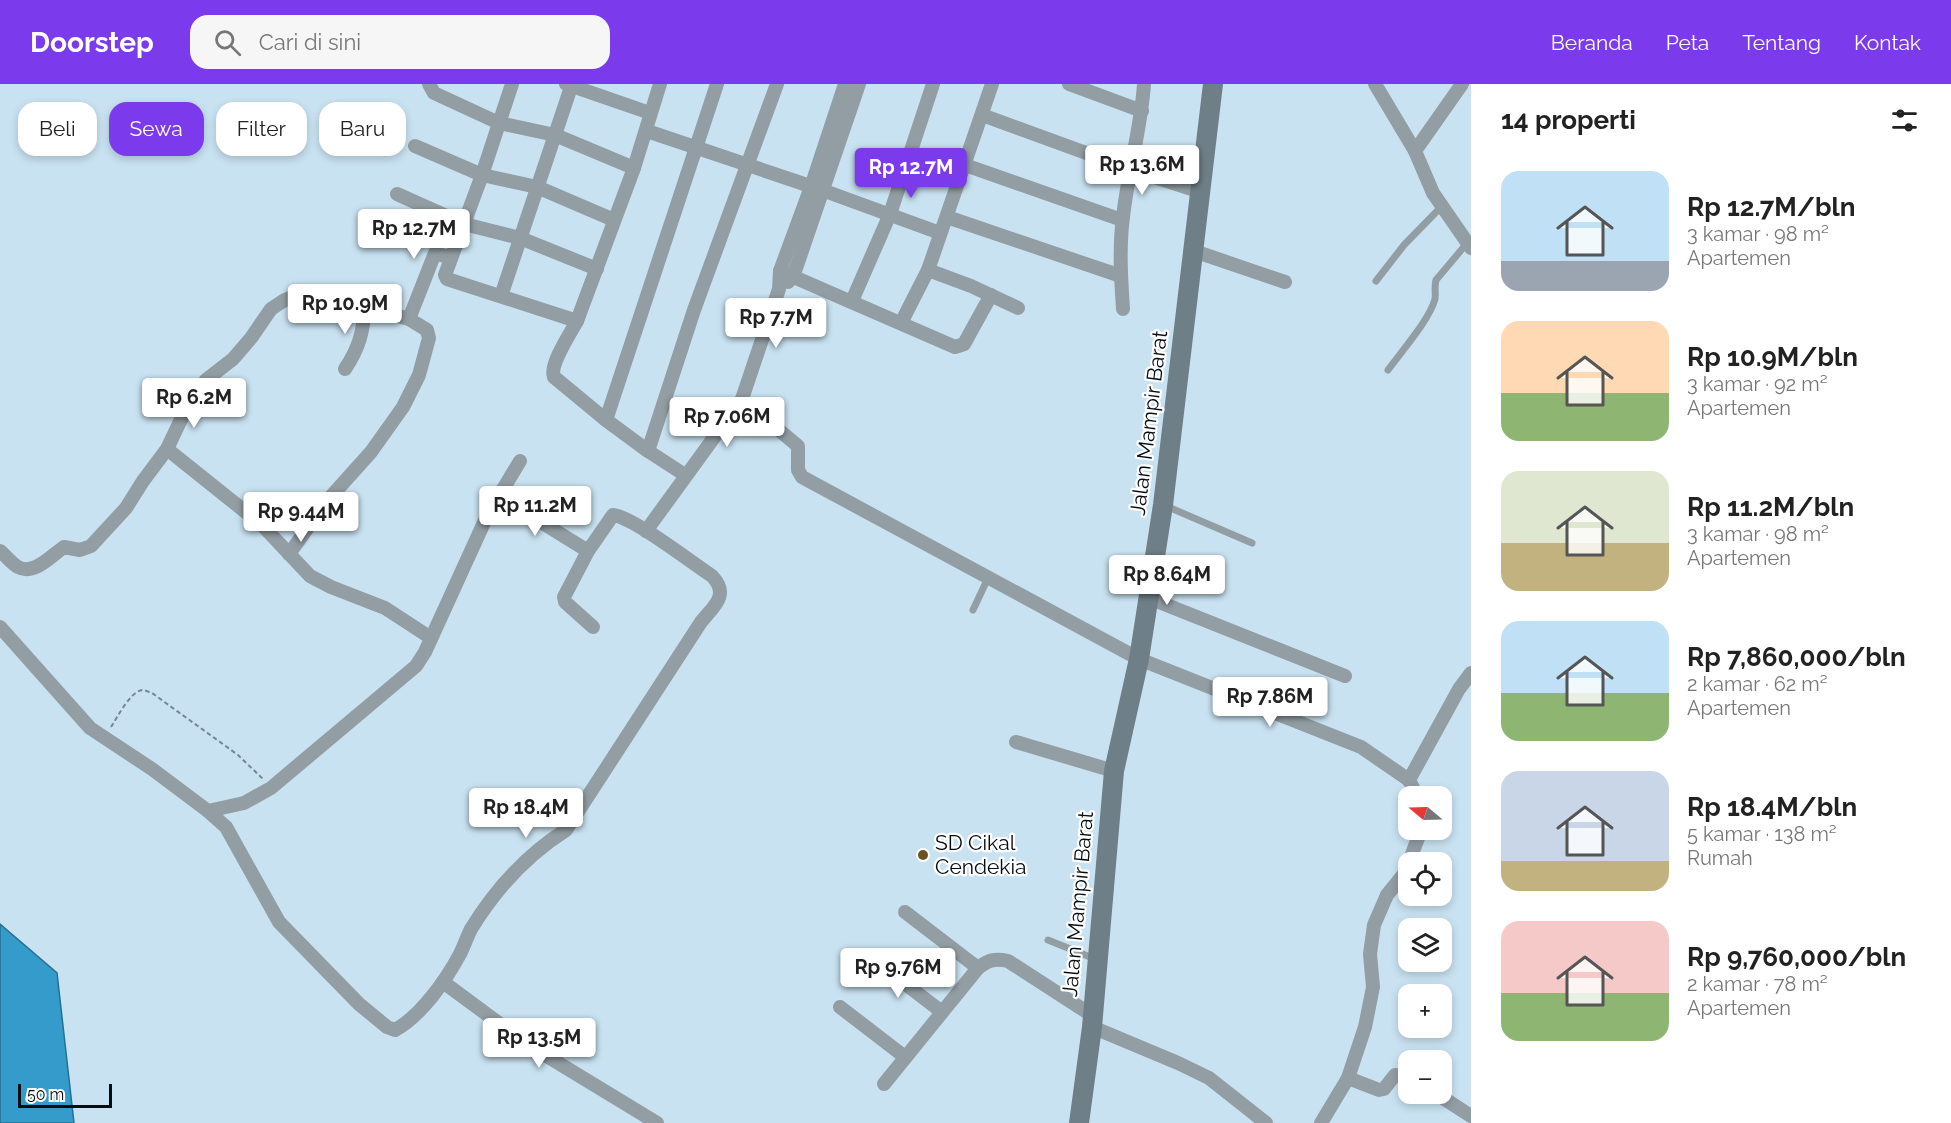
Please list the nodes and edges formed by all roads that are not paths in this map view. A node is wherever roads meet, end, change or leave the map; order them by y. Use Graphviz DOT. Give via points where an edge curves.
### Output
graph roads {
  1 [pos="429,84"];
  2 [pos="512,84"];
  3 [pos="570,84"];
  4 [pos="660,84"];
  5 [pos="717,84"];
  6 [pos="777,84"];
  7 [pos="844,84"];
  8 [pos="859,84"];
  9 [pos="933,84"];
  10 [pos="992,84"];
  11 [pos="1069,84"];
  12 [pos="1144,84"];
  13 [pos="1213,84"];
  14 [pos="1375,84"];
  15 [pos="1462,84"];
  16 [pos="1142,111"];
  17 [pos="650,113"];
  18 [pos="982,115"];
  19 [pos="499,123"];
  20 [pos="647,131"];
  21 [pos="555,135"];
  22 [pos="415,146"];
  23 [pos="696,147"];
  24 [pos="1415,151"];
  25 [pos="748,165"];
  26 [pos="965,165"];
  27 [pos="634,168"];
  28 [pos="1130,169"];
  29 [pos="482,175"];
  30 [pos="537,188"];
  31 [pos="817,189"];
  32 [pos="1201,192"];
  33 [pos="397,194"];
  34 [pos="1442,206"];
  35 [pos="890,214"];
  36 [pos="947,217"];
  37 [pos="614,220"];
  38 [pos="1122,220"];
  39 [pos="464,224"];
  40 [pos="940,232"];
  41 [pos="520,238"];
  42 [pos="1469,245"];
  43 [pos="1194,251"];
  44 [pos="451,258"];
  45 [pos="597,269"];
  46 [pos="928,270"];
  47 [pos="780,271"];
  48 [pos="1121,276"];
  49 [pos="793,277"];
  50 [pos="1376,281"];
  51 [pos="1285,282"];
  52 [pos="779,289"];
  53 [pos="991,295"];
  54 [pos="501,296"];
  55 [pos="852,301"];
  56 [pos="366,307"];
  57 [pos="1018,308"];
  58 [pos="1123,309"];
  59 [pos="409,319"];
  60 [pos="577,321"];
  61 [pos="901,323"];
  62 [pos="345,369"];
  63 [pos="1388,370"];
  64 [pos="742,399"];
  65 [pos="606,420"];
  66 [pos="167,449"];
  67 [pos="648,452"];
  68 [pos="520,461"];
  69 [pos="685,476"];
  70 [pos="498,496"];
  71 [pos="1163,505"];
  72 [pos="646,531"];
  73 [pos="1252,543"];
  74 [pos="588,550"];
  75 [pos="0,551"];
  76 [pos="289,554"];
  77 [pos="988,578"];
  78 [pos="1149,598"];
  79 [pos="973,610"];
  80 [pos="0,627"];
  81 [pos="593,627"];
  82 [pos="431,638"];
  83 [pos="1139,659"];
  84 [pos="1471,673"];
  85 [pos="1345,676"];
  86 [pos="1016,742"];
  87 [pos="1114,771"];
  88 [pos="1409,780"];
  89 [pos="1412,786"];
  90 [pos="208,811"];
  91 [pos="1398,881"];
  92 [pos="905,912"];
  93 [pos="1048,939"];
  94 [pos="874,960"];
  95 [pos="1097,960"];
  96 [pos="978,968"];
  97 [pos="443,982"];
  98 [pos="840,1007"];
  99 [pos="942,1012"];
  100 [pos="1092,1022"];
  101 [pos="905,1057"];
  102 [pos="1398,1076"];
  103 [pos="1348,1078"];
  104 [pos="884,1084"];
  105 [pos="1452,1104"];
  106 [pos="1471,1116"];
  107 [pos="657,1123"];
  108 [pos="1079,1123"];
  109 [pos="1266,1123"];
  110 [pos="1321,1123"];
  1 -- 19 [label="street" via="434,93"];
  2 -- 19 [label="street"];
  3 -- 17 [label="street"];
  3 -- 21 [label="street"];
  4 -- 17 [label="street"];
  5 -- 23 [label="street"];
  6 -- 25 [label="street"];
  7 -- 31 [label="street"];
  8 -- 31 [label="street"];
  9 -- 35 [label="street"];
  10 -- 18 [label="street"];
  11 -- 16 [label="street"];
  12 -- 16 [label="street"];
  13 -- 32 [label="street, Jalan Mampir Barat"];
  14 -- 24 [label="street"];
  15 -- 24 [label="street"];
  16 -- 28 [label="street"];
  17 -- 20 [label="street"];
  18 -- 26 [label="street"];
  18 -- 28 [label="street"];
  19 -- 21 [label="street"];
  19 -- 29 [label="street"];
  20 -- 23 [label="street"];
  20 -- 27 [label="street"];
  21 -- 27 [label="street"];
  21 -- 30 [label="street"];
  22 -- 29 [label="street"];
  23 -- 25 [label="street"];
  23 -- 65 [label="street"];
  24 -- 34 [label="street"];
  25 -- 31 [label="street"];
  25 -- 67 [label="street" via="694,310"];
  26 -- 36 [label="street"];
  26 -- 38 [label="street"];
  27 -- 37 [label="street"];
  28 -- 32 [label="street"];
  28 -- 38 [label="street"];
  29 -- 30 [label="street"];
  29 -- 39 [label="street"];
  30 -- 37 [label="street"];
  30 -- 41 [label="street"];
  31 -- 35 [label="street"];
  31 -- 47 [label="street"];
  31 -- 49 [label="street"];
  32 -- 43 [label="street, Jalan Mampir Barat"];
  33 -- 39 [label="street"];
  34 -- 42 [label="street"];
  34 -- 50 [label="lane" via="1404,244"];
  35 -- 40 [label="street"];
  35 -- 55 [label="street"];
  36 -- 40 [label="street"];
  36 -- 48 [label="street"];
  37 -- 45 [label="street"];
  38 -- 48 [label="street"];
  39 -- 41 [label="street"];
  39 -- 44 [label="street"];
  40 -- 46 [label="street"];
  41 -- 45 [label="street"];
  41 -- 54 [label="street"];
  42 -- 63 [label="lane" via="1436,280 1436,296 1430,310"];
  43 -- 51 [label="street"];
  43 -- 71 [label="street, Jalan Mampir Barat"];
  44 -- 54 [label="street" via="445,273 447,279"];
  44 -- 59 [label="street" via="435,253"];
  45 -- 60 [label="street"];
  46 -- 53 [label="street"];
  46 -- 61 [label="street"];
  47 -- 49 [label="street"];
  47 -- 52 [label="street"];
  48 -- 58 [label="street"];
  49 -- 52 [label="street"];
  49 -- 55 [label="street"];
  52 -- 64 [label="street"];
  53 -- 57 [label="street"];
  53 -- 61 [label="street" via="960,347"];
  54 -- 60 [label="street"];
  55 -- 61 [label="street"];
  56 -- 59 [label="street"];
  56 -- 62 [label="street" via="358,350"];
  56 -- 66 [label="street" via="318,291 299,294 271,309 233,359 206,380 185,411"];
  59 -- 76 [label="street" via="427,330 429,338 419,375 403,407"];
  60 -- 65 [label="street" via="552,373"];
  64 -- 69 [label="street"];
  64 -- 77 [label="street" via="798,446 798,470 802,477"];
  65 -- 67 [label="street"];
  66 -- 75 [label="street" via="126,508 91,546 80,550 64,547 35,568 25,569"];
  66 -- 76 [label="street" via="262,525"];
  67 -- 69 [label="street"];
  68 -- 70 [label="street"];
  69 -- 72 [label="street"];
  70 -- 74 [label="street"];
  70 -- 82 [label="street"];
  71 -- 73 [label="lane"];
  71 -- 78 [label="street, Jalan Mampir Barat"];
  72 -- 74 [label="street" via="613,515"];
  72 -- 97 [label="street" via="712,576 721,593 566,830 534,853 502,887 471,929"];
  74 -- 81 [label="street" via="564,597"];
  76 -- 82 [label="street" via="310,576 385,608"];
  77 -- 79 [label="lane"];
  77 -- 83 [label="street"];
  78 -- 83 [label="street, Jalan Mampir Barat"];
  78 -- 85 [label="street"];
  80 -- 90 [label="street" via="83,722"];
  82 -- 90 [label="street" via="416,666 271,788 244,802"];
  83 -- 87 [label="street, Jalan Mampir Barat"];
  83 -- 88 [label="street" via="1360,747"];
  84 -- 88 [label="street"];
  86 -- 87 [label="street"];
  87 -- 95 [label="street, Jalan Mampir Barat"];
  88 -- 89 [label="street"];
  90 -- 97 [label="street" via="226,827 279,922 359,1004 387,1027 394,1030 410,1020"];
  91 -- 103 [label="street" via="1387,895 1374,925 1370,954 1373,987"];
  92 -- 96 [label="street"];
  93 -- 95 [label="lane"];
  94 -- 99 [label="street"];
  95 -- 100 [label="street, Jalan Mampir Barat"];
  96 -- 99 [label="street"];
  96 -- 100 [label="street" via="987,960 1008,961"];
  97 -- 107 [label="street" via="527,1044"];
  98 -- 101 [label="street"];
  99 -- 101 [label="street"];
  100 -- 108 [label="street, Jalan Mampir Barat"];
  100 -- 109 [label="street" via="1209,1078"];
  101 -- 104 [label="street"];
  102 -- 103 [label="street" via="1378,1090"];
  103 -- 110 [label="street"];
  105 -- 106 [label="street"];
}
